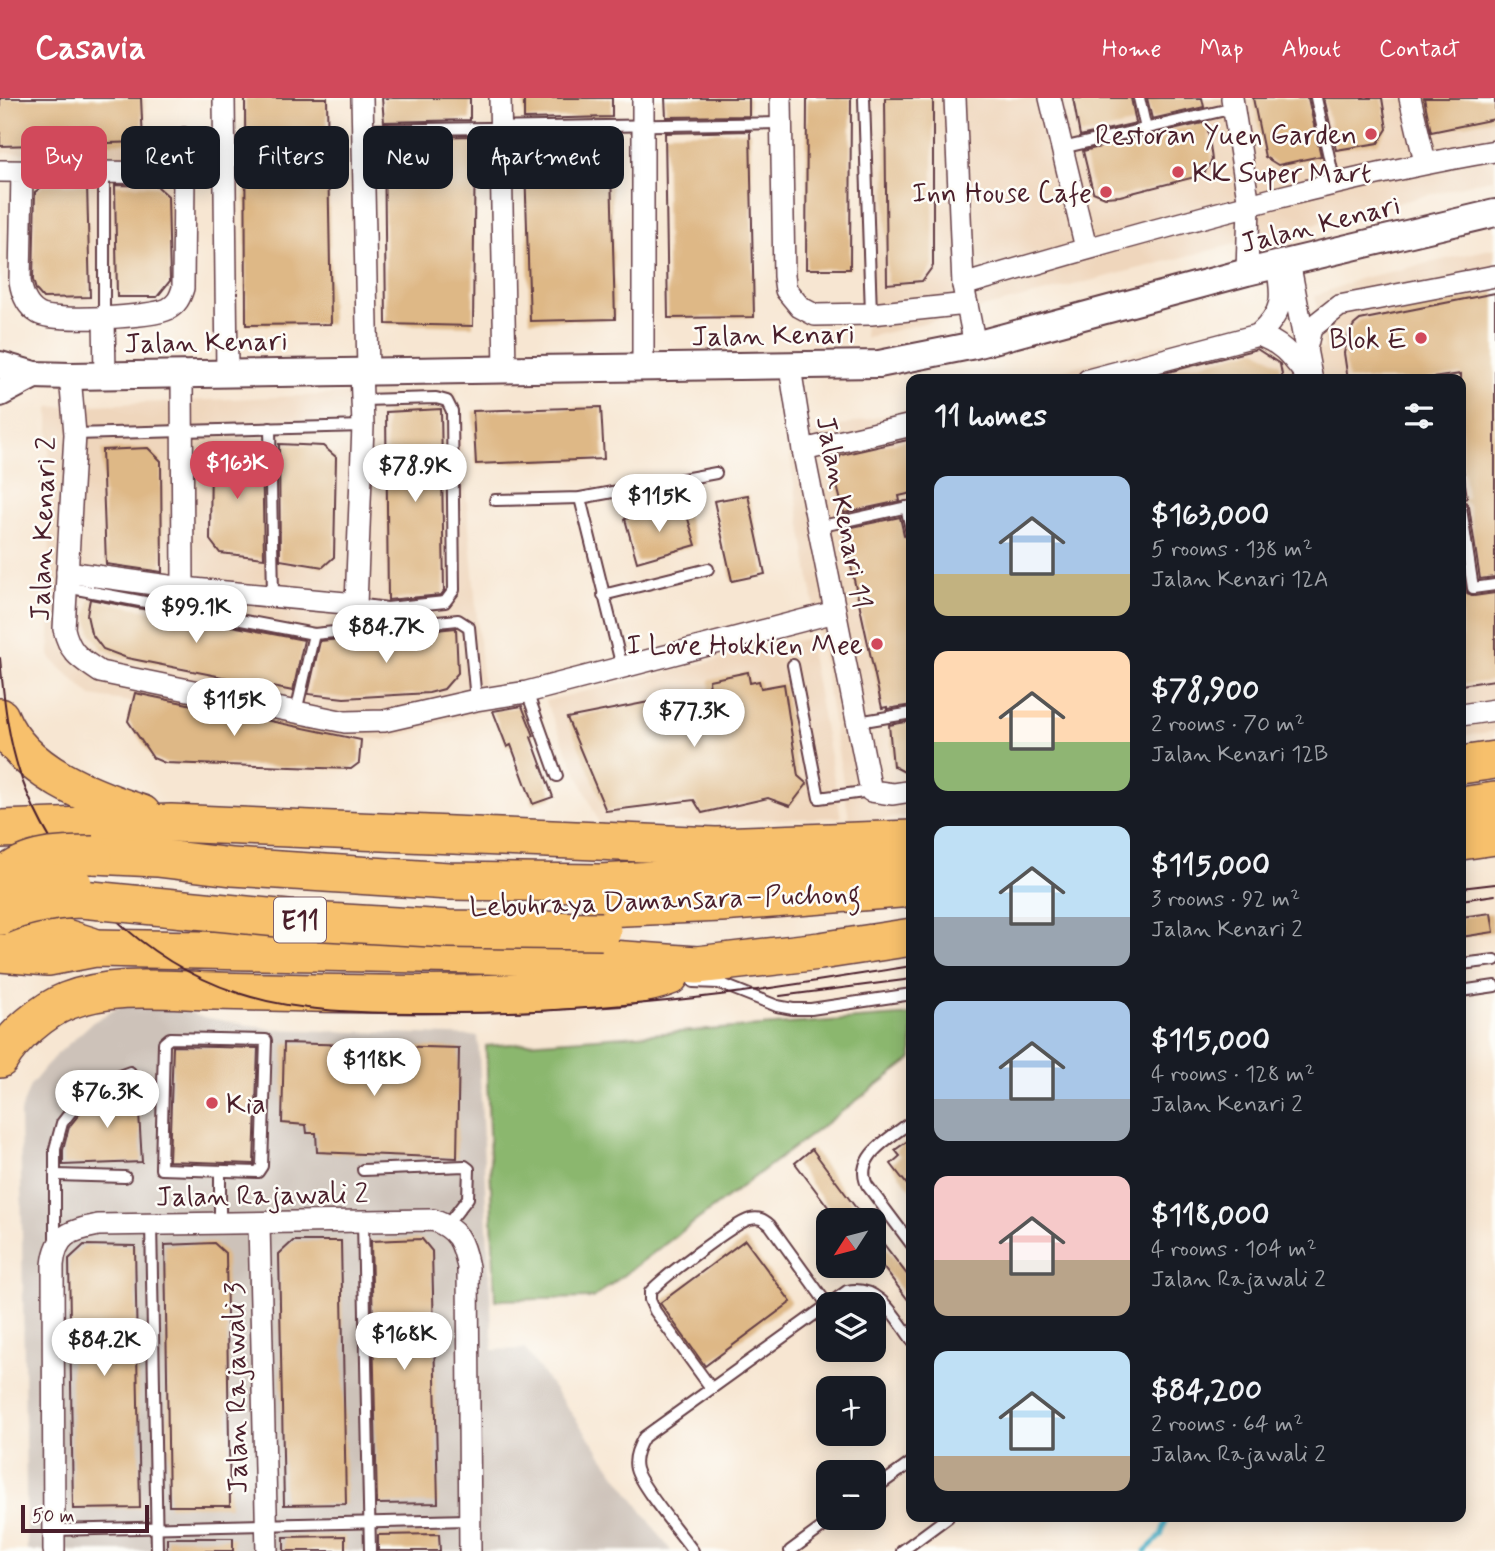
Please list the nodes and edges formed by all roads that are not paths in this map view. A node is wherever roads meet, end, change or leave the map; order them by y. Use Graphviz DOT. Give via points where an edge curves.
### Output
graph roads {
  1 [pos="224,98"];
  2 [pos="362,98"];
  3 [pos="500,98"];
  4 [pos="643,98"];
  5 [pos="781,98"];
  6 [pos="864,98"];
  7 [pos="955,98"];
  8 [pos="1050,98"];
  9 [pos="1139,98"];
  10 [pos="1316,98"];
  11 [pos="1410,98"];
  12 [pos="1233,103"];
  13 [pos="781,123"];
  14 [pos="643,125"];
  15 [pos="501,126"];
  16 [pos="572,126"];
  17 [pos="1146,129"];
  18 [pos="363,130"];
  19 [pos="1062,148"];
  20 [pos="1495,151"];
  21 [pos="1425,162"];
  22 [pos="0,171"];
  23 [pos="21,172"];
  24 [pos="1335,184"];
  25 [pos="22,189"];
  26 [pos="104,189"];
  27 [pos="184,189"];
  28 [pos="363,189"];
  29 [pos="502,189"];
  30 [pos="1249,205"];
  31 [pos="1495,213"];
  32 [pos="1086,248"];
  33 [pos="1283,264"];
  34 [pos="1247,272"];
  35 [pos="1495,276"];
  36 [pos="965,295"];
  37 [pos="871,314"];
  38 [pos="104,318"];
  39 [pos="1258,335"];
  40 [pos="975,345"];
  41 [pos="1306,349"];
  42 [pos="0,365"];
  43 [pos="790,366"];
  44 [pos="643,368"];
  45 [pos="364,370"];
  46 [pos="505,370"];
  47 [pos="182,373"];
  48 [pos="228,373"];
  49 [pos="105,374"];
  50 [pos="1130,374"];
  51 [pos="1306,374"];
  52 [pos="1310,374"];
  53 [pos="34,375"];
  54 [pos="70,376"];
  55 [pos="0,393"];
  56 [pos="363,400"];
  57 [pos="363,426"];
  58 [pos="906,426"];
  59 [pos="270,428"];
  60 [pos="184,431"];
  61 [pos="75,434"];
  62 [pos="803,450"];
  63 [pos="716,473"];
  64 [pos="580,498"];
  65 [pos="495,500"];
  66 [pos="906,508"];
  67 [pos="818,527"];
  68 [pos="1466,541"];
  69 [pos="708,569"];
  70 [pos="67,580"];
  71 [pos="1495,585"];
  72 [pos="183,588"];
  73 [pos="603,595"];
  74 [pos="273,596"];
  75 [pos="356,604"];
  76 [pos="835,612"];
  77 [pos="314,634"];
  78 [pos="793,664"];
  79 [pos="622,667"];
  80 [pos="527,692"];
  81 [pos="476,700"];
  82 [pos="1495,710"];
  83 [pos="296,712"];
  84 [pos="906,714"];
  85 [pos="1466,714"];
  86 [pos="0,717"];
  87 [pos="858,722"];
  88 [pos="1495,760"];
  89 [pos="1466,764"];
  90 [pos="557,776"];
  91 [pos="871,791"];
  92 [pos="906,792"];
  93 [pos="1495,801"];
  94 [pos="1466,805"];
  95 [pos="171,823"];
  96 [pos="99,825"];
  97 [pos="6,831"];
  98 [pos="1495,836"];
  99 [pos="906,839"];
  100 [pos="1466,840"];
  101 [pos="906,860"];
  102 [pos="839,870"];
  103 [pos="906,874"];
  104 [pos="0,880"];
  105 [pos="906,888"];
  106 [pos="906,912"];
  107 [pos="0,914"];
  108 [pos="601,919"];
  109 [pos="906,938"];
  110 [pos="96,948"];
  111 [pos="234,951"];
  112 [pos="0,953"];
  113 [pos="1495,960"];
  114 [pos="1466,963"];
  115 [pos="697,965"];
  116 [pos="657,981"];
  117 [pos="1495,986"];
  118 [pos="1466,990"];
  119 [pos="906,995"];
  120 [pos="0,1059"];
  121 [pos="130,1072"];
  122 [pos="906,1126"];
  123 [pos="363,1170"];
  124 [pos="220,1171"];
  125 [pos="56,1175"];
  126 [pos="125,1177"];
  127 [pos="363,1221"];
  128 [pos="151,1223"];
  129 [pos="220,1224"];
  130 [pos="259,1224"];
  131 [pos="447,1225"];
  132 [pos="906,1237"];
  133 [pos="55,1248"];
  134 [pos="818,1292"];
  135 [pos="845,1292"];
  136 [pos="869,1292"];
  137 [pos="886,1305"];
  138 [pos="816,1312"];
  139 [pos="906,1332"];
  140 [pos="711,1388"];
  141 [pos="906,1466"];
  142 [pos="886,1481"];
  143 [pos="469,1520"];
  144 [pos="370,1522"];
  145 [pos="941,1522"];
  146 [pos="266,1525"];
  147 [pos="156,1527"];
  148 [pos="818,1530"];
  149 [pos="54,1540"];
  150 [pos="157,1551"];
  151 [pos="267,1551"];
  152 [pos="370,1551"];
  153 [pos="470,1551"];
  154 [pos="693,1551"];
  155 [pos="790,1551"];
  156 [pos="902,1551"];
  1 -- 48 [label="street"];
  2 -- 18 [label="street"];
  3 -- 15 [label="street"];
  4 -- 14 [label="street"];
  5 -- 13 [label="street"];
  6 -- 37 [label="lane"];
  7 -- 36 [label="street"];
  8 -- 19 [label="street"];
  9 -- 17 [label="lane"];
  10 -- 24 [label="lane"];
  11 -- 21 [label="street"];
  12 -- 17 [label="lane"];
  12 -- 30 [label="street"];
  13 -- 14 [label="lane"];
  13 -- 37 [label="street" via="786,290 800,307 815,315"];
  14 -- 16 [label="lane"];
  14 -- 44 [label="street"];
  17 -- 19 [label="lane"];
  19 -- 32 [label="street"];
  20 -- 21 [label="street"];
  21 -- 24 [label="street"];
  22 -- 23 [label="street"];
  24 -- 30 [label="street"];
  25 -- 38 [label="street" via="22,295 40,315"];
  26 -- 38 [label="lane"];
  27 -- 38 [label="street" via="180,299 156,313"];
  28 -- 45 [label="street"];
  29 -- 46 [label="street"];
  30 -- 32 [label="street"];
  30 -- 34 [label="street"];
  31 -- 33 [label="street, Jalan Kenari"];
  32 -- 36 [label="street"];
  33 -- 34 [label="street, Jalan Kenari"];
  33 -- 39 [label="street" via="1277,316"];
  33 -- 41 [label="street"];
  34 -- 40 [label="street, Jalan Kenari"];
  35 -- 41 [label="street" via="1339,306 1311,328"];
  36 -- 37 [label="street"];
  36 -- 40 [label="street"];
  38 -- 49 [label="street"];
  39 -- 50 [label="street"];
  39 -- 51 [label="street" via="1284,348"];
  40 -- 43 [label="street, Jalan Kenari" via="878,364"];
  41 -- 52 [label="street"];
  42 -- 53 [label="street, Jalan Kenari"];
  43 -- 44 [label="street, Jalan Kenari"];
  43 -- 62 [label="street, Jalan Kenari 11"];
  44 -- 46 [label="street, Jalan Kenari"];
  45 -- 46 [label="street, Jalan Kenari"];
  45 -- 48 [label="street, Jalan Kenari"];
  45 -- 56 [label="street"];
  47 -- 48 [label="street, Jalan Kenari"];
  47 -- 49 [label="street, Jalan Kenari"];
  47 -- 60 [label="street"];
  49 -- 54 [label="street, Jalan Kenari"];
  53 -- 54 [label="street, Jalan Kenari"];
  53 -- 55 [label="street, Jalan Kenari"];
  54 -- 61 [label="street, Jalan Kenari 2"];
  56 -- 57 [label="street"];
  56 -- 75 [label="lane" via="436,398 447,401 452,411 454,590 445,602 387,608"];
  57 -- 59 [label="lane"];
  57 -- 75 [label="street"];
  58 -- 62 [label="street"];
  59 -- 60 [label="lane"];
  59 -- 74 [label="lane"];
  60 -- 61 [label="lane"];
  60 -- 72 [label="street"];
  61 -- 70 [label="street, Jalan Kenari 2"];
  62 -- 67 [label="street, Jalan Kenari 11"];
  63 -- 64 [label="lane"];
  64 -- 65 [label="lane"];
  64 -- 73 [label="lane"];
  66 -- 67 [label="lane"];
  67 -- 76 [label="street, Jalan Kenari 11"];
  68 -- 71 [label="lane" via="1473,588"];
  69 -- 73 [label="lane"];
  70 -- 72 [label="street"];
  70 -- 77 [label="lane"];
  70 -- 83 [label="street, Jalan Kenari 2" via="64,629 68,645 100,672"];
  72 -- 74 [label="street"];
  73 -- 79 [label="lane"];
  74 -- 75 [label="street"];
  76 -- 79 [label="street, Jalan Kenari 2"];
  76 -- 87 [label="street, Jalan Kenari 11"];
  77 -- 81 [label="lane" via="458,620 469,628"];
  77 -- 83 [label="lane"];
  78 -- 91 [label="lane" via="819,798"];
  79 -- 80 [label="street, Jalan Kenari 2"];
  80 -- 81 [label="street, Jalan Kenari 2"];
  80 -- 90 [label="lane"];
  81 -- 83 [label="street, Jalan Kenari 2" via="384,721 345,722"];
  82 -- 85 [label="street"];
  84 -- 87 [label="lane"];
  86 -- 95 [label="highway" via="18,744 52,775 94,798"];
  87 -- 91 [label="street, Jalan Kenari 11"];
  88 -- 89 [label="highway"];
  91 -- 92 [label="street"];
  93 -- 94 [label="highway"];
  95 -- 96 [label="highway"];
  95 -- 99 [label="highway" via="716,846"];
  96 -- 97 [label="highway"];
  96 -- 111 [label="highway" via="87,833 77,850 80,881 91,905 117,920 181,927"];
  98 -- 100 [label="highway"];
  101 -- 102 [label="highway"];
  102 -- 103 [label="highway"];
  102 -- 104 [label="highway, bridge" via="600,883 449,881 71,855 32,860"];
  104 -- 108 [label="highway, Lebuhraya Damansara–Puchong / E11, bridge" via="153,886"];
  105 -- 108 [label="highway, Lebuhraya Damansara–Puchong / E11" via="721,903"];
  106 -- 108 [label="highway, Lebuhraya Damansara–Puchong / E11" via="815,919"];
  107 -- 108 [label="highway, Lebuhraya Damansara–Puchong / E11, bridge" via="81,899 449,929"];
  107 -- 110 [label="highway"];
  109 -- 115 [label="highway"];
  110 -- 111 [label="highway"];
  110 -- 112 [label="highway" via="48,957"];
  111 -- 115 [label="highway" via="581,957"];
  113 -- 114 [label="lane"];
  115 -- 116 [label="highway"];
  116 -- 119 [label="lane" via="719,983 793,1009"];
  116 -- 120 [label="highway" via="431,995 121,989 67,1001 34,1021"];
  117 -- 118 [label="lane"];
  121 -- 125 [label="lane" via="92,1089 62,1123 55,1149"];
  122 -- 132 [label="lane" via="868,1156 863,1166 867,1185"];
  123 -- 131 [label="lane" via="466,1166 468,1198"];
  124 -- 124 [label="lane" via="161,1169 164,1043 170,1038 266,1040 262,1166 258,1172"];
  124 -- 129 [label="lane"];
  125 -- 126 [label="lane"];
  125 -- 133 [label="lane"];
  127 -- 130 [label="street, Jalan Rajawali 2"];
  127 -- 131 [label="street, Jalan Rajawali 2" via="433,1220"];
  127 -- 144 [label="lane"];
  128 -- 129 [label="street, Jalan Rajawali 2"];
  128 -- 133 [label="street, Jalan Rajawali 2" via="79,1229"];
  128 -- 147 [label="lane"];
  129 -- 130 [label="street, Jalan Rajawali 2"];
  130 -- 146 [label="street, Jalan Rajawali 3"];
  131 -- 143 [label="street" via="465,1249 468,1267"];
  133 -- 149 [label="street"];
  134 -- 140 [label="lane" via="762,1219 736,1225 650,1292 655,1311"];
  135 -- 136 [label="lane"];
  137 -- 139 [label="lane"];
  138 -- 140 [label="lane"];
  140 -- 154 [label="lane" via="644,1437 636,1458 639,1477"];
  141 -- 142 [label="lane"];
  143 -- 144 [label="lane"];
  143 -- 153 [label="street"];
  144 -- 146 [label="lane"];
  144 -- 152 [label="lane"];
  145 -- 156 [label="lane"];
  146 -- 147 [label="lane"];
  146 -- 151 [label="street, Jalan Rajawali 3"];
  147 -- 149 [label="lane"];
  147 -- 150 [label="lane"];
  148 -- 155 [label="lane"];
}
